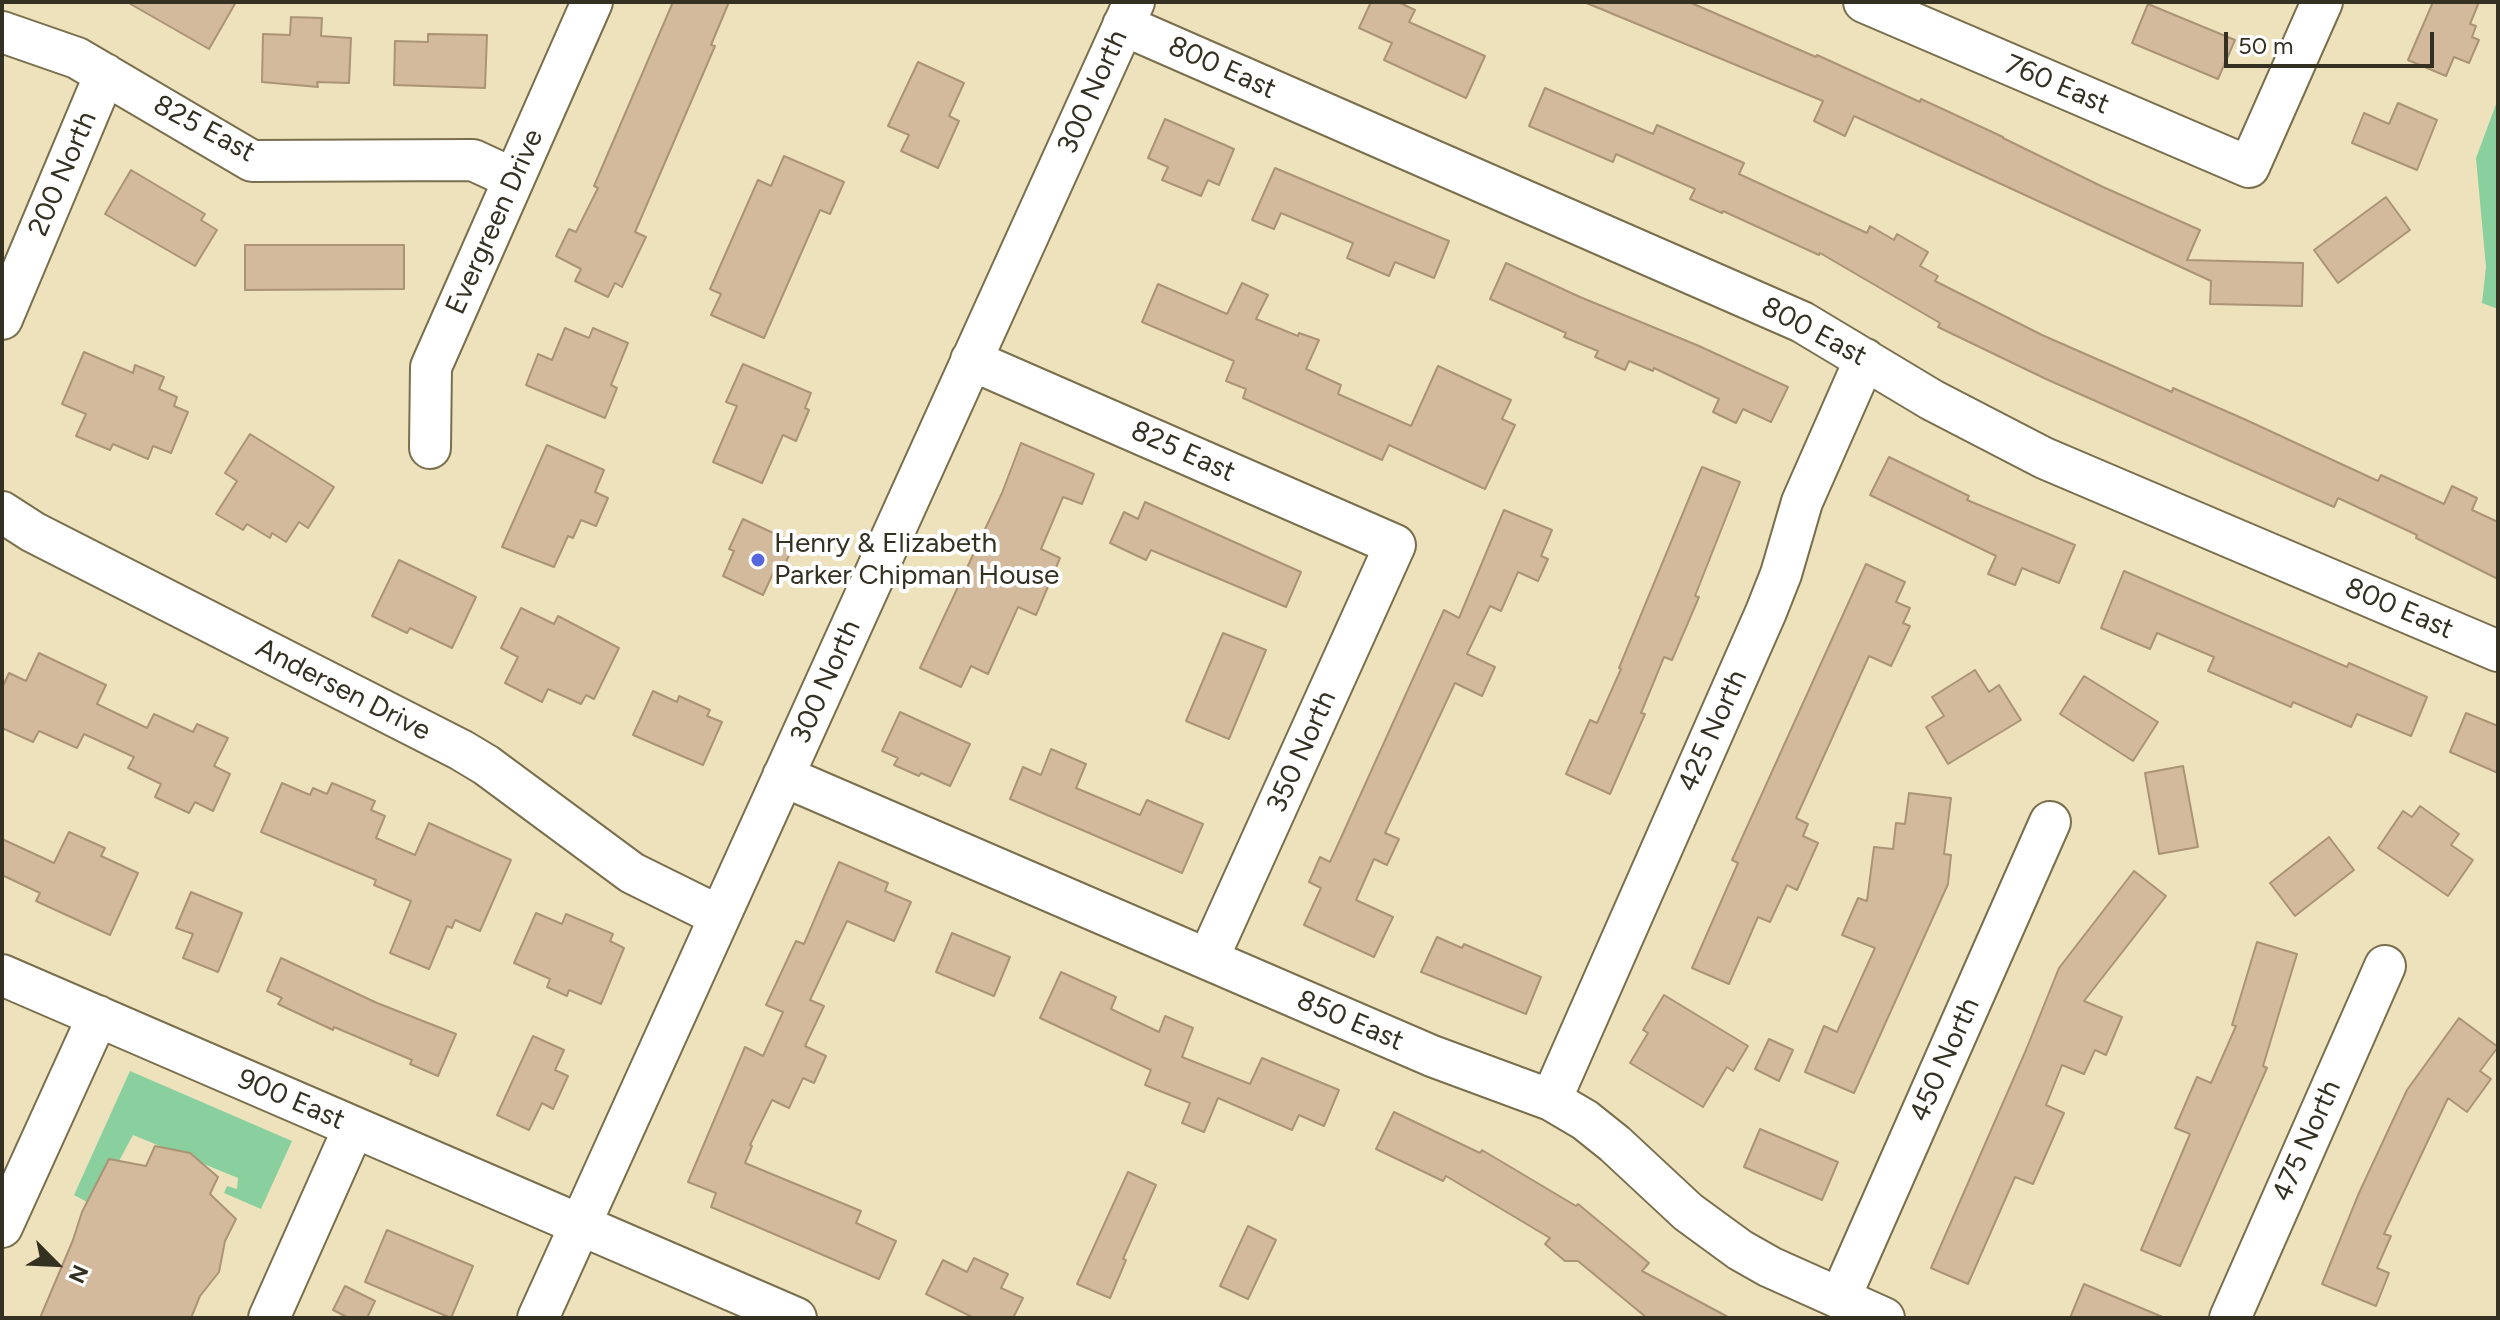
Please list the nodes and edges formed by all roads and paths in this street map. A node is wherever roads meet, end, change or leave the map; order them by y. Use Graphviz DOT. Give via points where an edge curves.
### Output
graph roads {
  1 [pos="592,2"];
  2 [pos="1864,2"];
  3 [pos="2322,2"];
  4 [pos="1129,14"];
  5 [pos="1933,15"];
  6 [pos="2,32"];
  7 [pos="105,74"];
  8 [pos="514,179"];
  9 [pos="9,302"];
  10 [pos="1865,359"];
  11 [pos="971,360"];
  12 [pos="430,448"];
  13 [pos="2,512"];
  14 [pos="1395,545"];
  15 [pos="2498,651"];
  16 [pos="783,776"];
  17 [pos="2050,822"];
  18 [pos="719,916"];
  19 [pos="1208,959"];
  20 [pos="2385,966"];
  21 [pos="2,975"];
  22 [pos="98,1016"];
  23 [pos="1551,1100"];
  24 [pos="354,1127"];
  25 [pos="580,1223"];
  26 [pos="2,1227"];
  27 [pos="1840,1298"];
  28 [pos="269,1318"];
  29 [pos="538,1318"];
  30 [pos="796,1318"];
  31 [pos="1884,1318"];
  32 [pos="2230,1318"];
  1 -- 8 [label="street, Evergreen Drive"];
  2 -- 5 [label="street, 760 East"];
  3 -- 5 [label="street, 760 East" via="2249,167"];
  4 -- 10 [label="street, 800 East" via="1802,322"];
  4 -- 11 [label="street, 300 North"];
  6 -- 7 [label="street, 825 East" via="77,58"];
  7 -- 8 [label="street, 825 East" via="252,161 473,160"];
  7 -- 9 [label="street, 200 North"];
  8 -- 12 [label="street, Evergreen Drive" via="431,367"];
  10 -- 15 [label="street, 800 East" via="2044,458"];
  10 -- 23 [label="street, 425 North" via="1802,502 1766,612"];
  11 -- 14 [label="street, 825 East"];
  11 -- 16 [label="street, 300 North"];
  13 -- 18 [label="street, Andersen Drive" via="461,750 632,873"];
  14 -- 19 [label="street, 350 North"];
  16 -- 18 [label="street, 300 North"];
  16 -- 19 [label="street, 850 East"];
  17 -- 27 [label="street, 450 North"];
  18 -- 25 [label="street, 300 North"];
  19 -- 23 [label="street, 850 East" via="1432,1056"];
  20 -- 32 [label="street, 475 North"];
  21 -- 22 [label="street, 900 East"];
  22 -- 24 [label="street, 900 East"];
  22 -- 26 [label="street"];
  23 -- 27 [label="street, 850 East" via="1585,1120 1688,1212 1740,1250"];
  24 -- 25 [label="street, 900 East"];
  24 -- 28 [label="street"];
  25 -- 29 [label="street, 300 North"];
  25 -- 30 [label="street, 900 East"];
  27 -- 31 [label="street, 850 East"];
}
